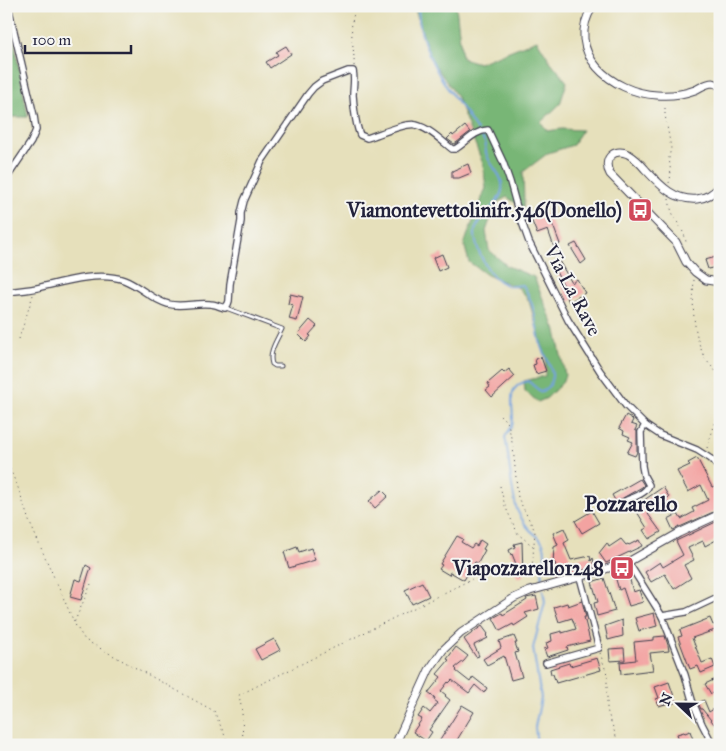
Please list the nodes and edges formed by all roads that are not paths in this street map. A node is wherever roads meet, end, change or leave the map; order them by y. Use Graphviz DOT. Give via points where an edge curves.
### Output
graph roads {
  1 [pos="8,6"];
  2 [pos="593,6"];
  3 [pos="720,86"];
  4 [pos="6,179"];
  5 [pos="720,186"];
  6 [pos="720,282"];
  7 [pos="6,292"];
  8 [pos="225,308"];
  9 [pos="281,366"];
  10 [pos="645,425"];
  11 [pos="720,469"];
  12 [pos="627,500"];
  13 [pos="720,514"];
  14 [pos="628,562"];
  15 [pos="580,577"];
  16 [pos="720,596"];
  17 [pos="662,616"];
  18 [pos="546,663"];
  19 [pos="395,745"];
  20 [pos="713,745"];
  1 -- 4 [label="street" via="36,130"];
  2 -- 3 [label="street" via="584,28 587,50 595,66 622,87 638,93 665,96 713,83"];
  5 -- 6 [label="street" via="714,193 688,200 668,191 630,155 615,152 607,165 610,174 676,242 695,272 706,280"];
  7 -- 8 [label="street" via="106,277 126,281 168,304 209,304"];
  8 -- 9 [label="lane" via="282,329 271,352 272,364"];
  8 -- 10 [label="street, Via La Rave" via="229,301 241,213 262,161 314,86 352,71 358,132 363,137 415,124 455,149 471,136 483,130 489,131 503,162 529,242 568,320 600,371"];
  10 -- 11 [label="street, Via La Rave" via="660,435 697,450"];
  10 -- 12 [label="street" via="641,432 642,466 649,485 645,491"];
  13 -- 14 [label="street"];
  14 -- 15 [label="street"];
  14 -- 17 [label="street"];
  15 -- 18 [label="street" via="598,648"];
  15 -- 19 [label="street" via="514,598 461,633 429,670"];
  16 -- 17 [label="street" via="686,612"];
  17 -- 20 [label="street" via="692,700"];
}
